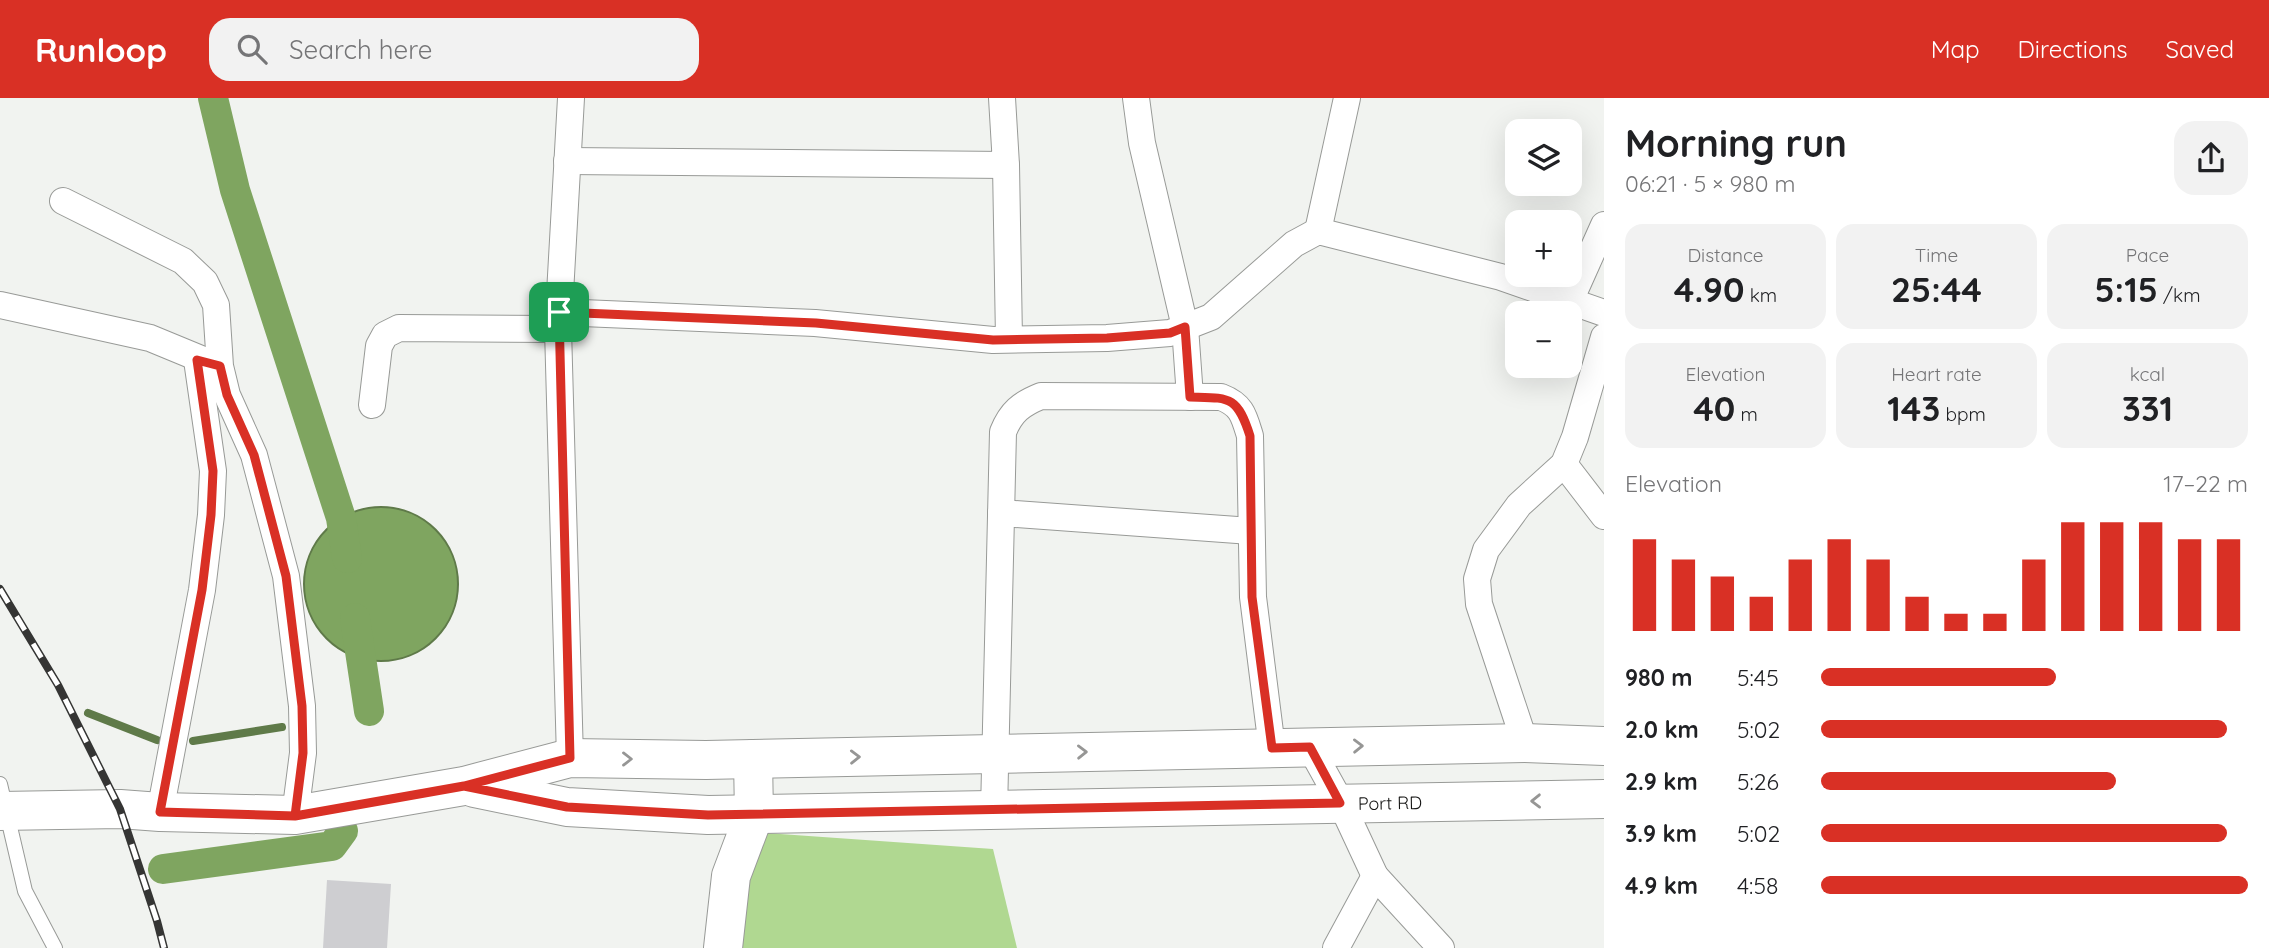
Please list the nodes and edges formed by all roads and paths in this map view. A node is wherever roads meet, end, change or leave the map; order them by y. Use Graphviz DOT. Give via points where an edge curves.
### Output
graph roads {
  1 [pos="571,98"];
  2 [pos="1002,98"];
  3 [pos="1136,98"];
  4 [pos="1347,98"];
  5 [pos="568,161"];
  6 [pos="1006,165"];
  7 [pos="63,201"];
  8 [pos="1604,225"];
  9 [pos="1318,231"];
  10 [pos="1567,301"];
  11 [pos="1570,301"];
  12 [pos="0,305"];
  13 [pos="1582,306"];
  14 [pos="1604,313"];
  15 [pos="559,321"];
  16 [pos="1185,327"];
  17 [pos="1604,337"];
  18 [pos="1009,340"];
  19 [pos="209,363"];
  20 [pos="1190,397"];
  21 [pos="372,405"];
  22 [pos="1564,464"];
  23 [pos="1001,513"];
  24 [pos="1604,516"];
  25 [pos="1251,531"];
  26 [pos="1525,743"];
  27 [pos="1604,746"];
  28 [pos="1310,747"];
  29 [pos="1272,748"];
  30 [pos="995,754"];
  31 [pos="570,758"];
  32 [pos="753,759"];
  33 [pos="706,760"];
  34 [pos="464,786"];
  35 [pos="1604,799"];
  36 [pos="2,802"];
  37 [pos="1340,803"];
  38 [pos="994,811"];
  39 [pos="160,812"];
  40 [pos="708,815"];
  41 [pos="754,815"];
  42 [pos="295,816"];
  43 [pos="731,876"];
  44 [pos="1375,876"];
  45 [pos="55,948"];
  46 [pos="723,948"];
  47 [pos="1336,948"];
  48 [pos="1441,948"];
  1 -- 5 [label="street"];
  2 -- 6 [label="street"];
  3 -- 16 [label="street" via="1142,143"];
  4 -- 9 [label="street"];
  5 -- 6 [label="street"];
  5 -- 15 [label="street"];
  6 -- 18 [label="street"];
  7 -- 19 [label="street" via="183,261 205,282 216,305"];
  8 -- 11 [label="street"];
  9 -- 10 [label="street" via="1501,277"];
  9 -- 16 [label="street" via="1294,244 1211,317"];
  12 -- 19 [label="street" via="150,338"];
  13 -- 14 [label="street"];
  15 -- 18 [label="street" via="816,323"];
  15 -- 21 [label="street" via="399,328 385,335 379,346"];
  15 -- 31 [label="street"];
  16 -- 18 [label="street" via="1170,333 1107,338"];
  16 -- 20 [label="street"];
  17 -- 22 [label="street"];
  19 -- 39 [label="street" via="211,515 202,590"];
  19 -- 42 [label="street" via="254,455 286,576 302,706 303,753"];
  20 -- 23 [label="street" via="1041,396 1022,404 1003,432"];
  20 -- 25 [label="street" via="1221,397 1234,402 1244,416 1250,436"];
  22 -- 24 [label="street"];
  22 -- 26 [label="street" via="1519,505 1486,550 1477,579 1479,604"];
  23 -- 25 [label="street"];
  23 -- 30 [label="street"];
  25 -- 29 [label="street" via="1252,597"];
  26 -- 27 [label="main road"];
  28 -- 26 [label="main road, one-way"];
  28 -- 29 [label="main road"];
  28 -- 37 [label="street"];
  30 -- 29 [label="main road, one-way"];
  32 -- 30 [label="main road, one-way"];
  30 -- 38 [label="street"];
  31 -- 33 [label="main road, one-way"];
  31 -- 34 [label="main road"];
  32 -- 33 [label="main road"];
  32 -- 41 [label="main road"];
  33 -- 40 [label="main road"];
  34 -- 40 [label="main road, Port RD" via="567,807"];
  34 -- 42 [label="main road"];
  35 -- 37 [label="main road, Port RD, one-way"];
  36 -- 39 [label="main road"];
  36 -- 45 [label="lane" via="25,891"];
  37 -- 38 [label="main road, Port RD"];
  37 -- 44 [label="street"];
  38 -- 41 [label="main road, Port RD"];
  39 -- 42 [label="main road"];
  40 -- 41 [label="main road, Port RD"];
  40 -- 43 [label="main road"];
  41 -- 43 [label="main road"];
  43 -- 46 [label="main road"];
  44 -- 47 [label="street"];
  44 -- 48 [label="street"];
}
